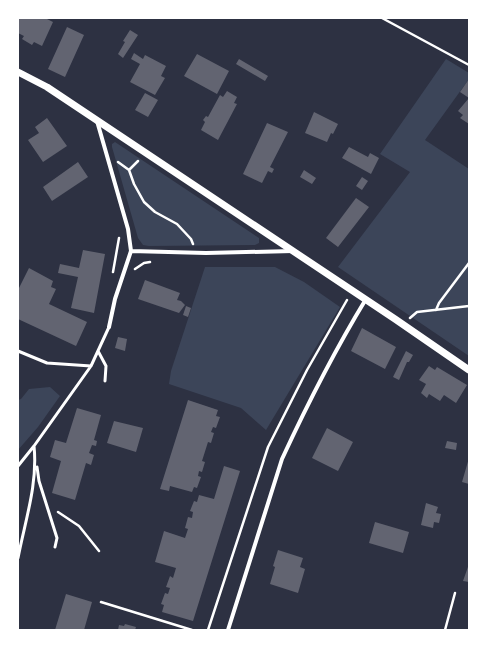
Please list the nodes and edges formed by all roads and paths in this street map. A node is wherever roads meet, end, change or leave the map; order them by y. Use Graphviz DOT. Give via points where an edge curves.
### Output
graph roads {
  1 [pos="382,18"];
  2 [pos="469,65"];
  3 [pos="18,72"];
  4 [pos="97,120"];
  5 [pos="109,163"];
  6 [pos="119,234"];
  7 [pos="131,251"];
  8 [pos="293,251"];
  9 [pos="194,253"];
  10 [pos="153,261"];
  11 [pos="469,263"];
  12 [pos="133,273"];
  13 [pos="111,279"];
  14 [pos="366,299"];
  15 [pos="347,300"];
  16 [pos="469,306"];
  17 [pos="436,310"];
  18 [pos="409,318"];
  19 [pos="109,327"];
  20 [pos="18,351"];
  21 [pos="98,351"];
  22 [pos="91,366"];
  23 [pos="469,370"];
  24 [pos="105,381"];
  25 [pos="34,446"];
  26 [pos="36,463"];
  27 [pos="18,466"];
  28 [pos="46,504"];
  29 [pos="55,547"];
  30 [pos="100,551"];
  31 [pos="18,558"];
  32 [pos="455,593"];
  33 [pos="101,602"];
  34 [pos="192,630"];
  35 [pos="208,630"];
  36 [pos="228,630"];
  37 [pos="445,630"];
  1 -- 2 [label="path"];
  3 -- 4 [label="street" via="47,87"];
  4 -- 5 [label="street"];
  4 -- 8 [label="street"];
  5 -- 7 [label="street" via="128,229"];
  5 -- 9 [label="path" via="118,162 129,170 144,202 183,230 193,242"];
  6 -- 13 [label="path"];
  7 -- 9 [label="street"];
  7 -- 19 [label="street" via="115,299"];
  8 -- 9 [label="street"];
  8 -- 14 [label="street"];
  10 -- 12 [label="path" via="144,263"];
  11 -- 17 [label="path"];
  14 -- 23 [label="street"];
  14 -- 36 [label="street" via="282,459"];
  15 -- 35 [label="path" via="307,370 268,447"];
  16 -- 17 [label="path"];
  17 -- 18 [label="path" via="417,312"];
  19 -- 21 [label="lane"];
  20 -- 22 [label="lane" via="46,364"];
  21 -- 22 [label="lane"];
  21 -- 24 [label="lane" via="106,366"];
  22 -- 25 [label="lane"];
  25 -- 26 [label="lane"];
  25 -- 27 [label="lane"];
  26 -- 28 [label="lane"];
  26 -- 31 [label="lane"];
  28 -- 29 [label="lane" via="57,538"];
  28 -- 30 [label="path" via="79,526"];
  32 -- 37 [label="path"];
  33 -- 34 [label="path"];
}
